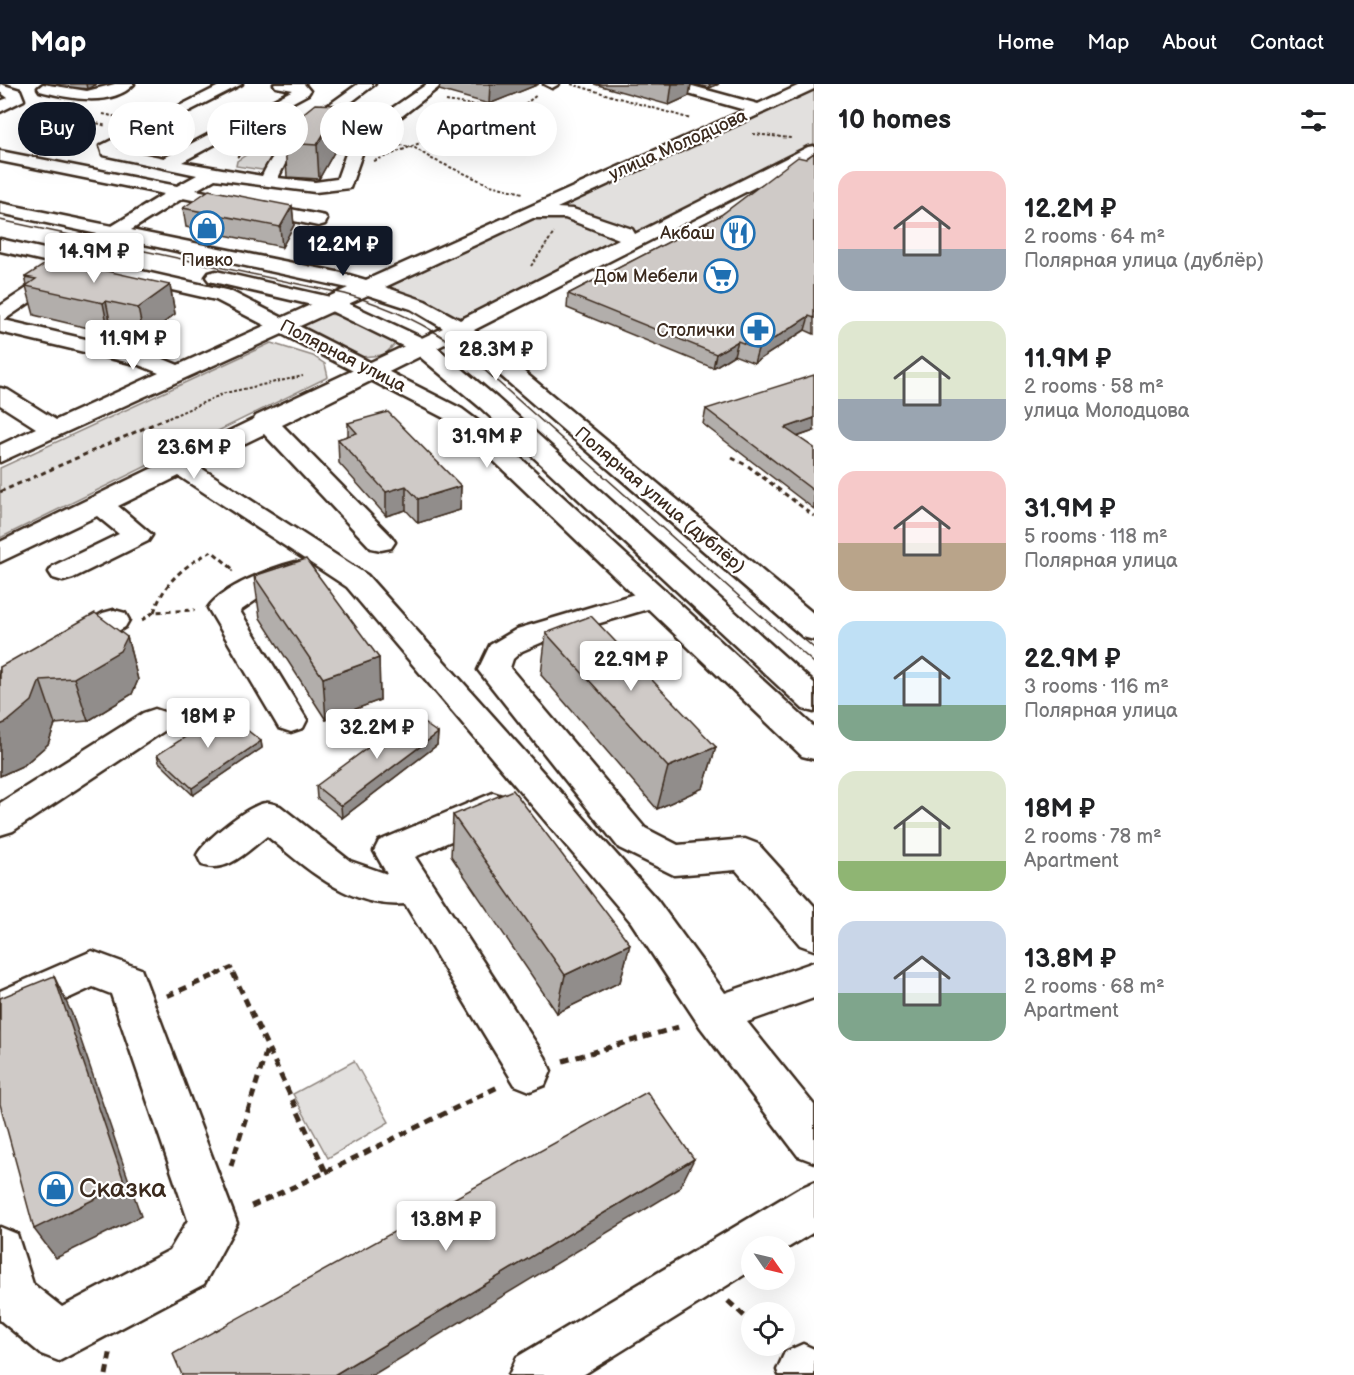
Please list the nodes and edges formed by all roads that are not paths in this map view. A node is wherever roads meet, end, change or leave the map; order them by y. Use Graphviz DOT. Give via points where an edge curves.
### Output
graph roads {
  1 [pos="54,84"];
  2 [pos="127,84"];
  3 [pos="235,84"];
  4 [pos="281,84"];
  5 [pos="368,84"];
  6 [pos="436,84"];
  7 [pos="669,84"];
  8 [pos="814,84"];
  9 [pos="0,87"];
  10 [pos="749,88"];
  11 [pos="345,92"];
  12 [pos="724,99"];
  13 [pos="0,107"];
  14 [pos="759,108"];
  15 [pos="814,151"];
  16 [pos="0,156"];
  17 [pos="167,163"];
  18 [pos="212,173"];
  19 [pos="267,182"];
  20 [pos="179,192"];
  21 [pos="574,192"];
  22 [pos="0,208"];
  23 [pos="526,213"];
  24 [pos="318,220"];
  25 [pos="662,228"];
  26 [pos="0,231"];
  27 [pos="114,232"];
  28 [pos="0,245"];
  29 [pos="621,248"];
  30 [pos="80,262"];
  31 [pos="369,286"];
  32 [pos="332,303"];
  33 [pos="0,315"];
  34 [pos="0,326"];
  35 [pos="282,326"];
  36 [pos="459,328"];
  37 [pos="421,346"];
  38 [pos="371,370"];
  39 [pos="178,373"];
  40 [pos="0,394"];
  41 [pos="265,422"];
  42 [pos="54,429"];
  43 [pos="0,454"];
  44 [pos="178,464"];
  45 [pos="99,504"];
  46 [pos="381,542"];
  47 [pos="0,553"];
  48 [pos="323,560"];
  49 [pos="63,572"];
  50 [pos="655,597"];
  51 [pos="107,624"];
  52 [pos="814,630"];
  53 [pos="0,686"];
  54 [pos="814,701"];
  55 [pos="291,720"];
  56 [pos="155,722"];
  57 [pos="814,747"];
  58 [pos="536,789"];
  59 [pos="0,821"];
  60 [pos="215,855"];
  61 [pos="415,887"];
  62 [pos="814,933"];
  63 [pos="814,980"];
  64 [pos="0,1011"];
  65 [pos="717,1015"];
  66 [pos="530,1071"];
  67 [pos="814,1140"];
  68 [pos="814,1205"];
  69 [pos="0,1251"];
  70 [pos="535,1375"];
  1 -- 2 [label="street" via="45,88 93,97"];
  3 -- 17 [label="street" via="108,146 109,151"];
  4 -- 17 [label="street" via="299,87 303,92"];
  5 -- 11 [label="street"];
  6 -- 11 [label="street" via="388,119 379,121 346,121 331,116 328,112"];
  7 -- 12 [label="street"];
  8 -- 14 [label="street, улица Молодцова"];
  9 -- 13 [label="street" via="15,93 16,100"];
  10 -- 12 [label="street"];
  12 -- 14 [label="street"];
  14 -- 21 [label="street, улица Молодцова"];
  15 -- 25 [label="street"];
  16 -- 20 [label="street"];
  17 -- 18 [label="street"];
  18 -- 19 [label="street"];
  18 -- 20 [label="street"];
  19 -- 19 [label="street" via="315,187 344,184 362,131 340,126 315,128 282,153"];
  20 -- 24 [label="street"];
  20 -- 27 [label="street"];
  21 -- 23 [label="street, улица Молодцова"];
  21 -- 25 [label="street" via="575,209 633,230"];
  22 -- 27 [label="street, Полярная улица (дублёр)"];
  23 -- 29 [label="street, улица Молодцова" via="567,213 625,233 629,240"];
  23 -- 31 [label="street, улица Молодцова"];
  25 -- 29 [label="street"];
  26 -- 32 [label="street, Полярная улица"];
  27 -- 31 [label="street, Полярная улица (дублёр)"];
  28 -- 30 [label="street, Полярная улица"];
  29 -- 36 [label="street"];
  30 -- 33 [label="street"];
  30 -- 35 [label="street, Полярная улица" via="223,295"];
  31 -- 32 [label="street, улица Молодцова"];
  31 -- 36 [label="street, Полярная улица (дублёр)" via="418,304"];
  32 -- 35 [label="street, улица Молодцова"];
  32 -- 37 [label="street, Полярная улица"];
  34 -- 39 [label="street" via="146,360"];
  35 -- 38 [label="street, Полярная улица"];
  35 -- 39 [label="street, улица Молодцова"];
  36 -- 37 [label="street"];
  36 -- 52 [label="street, Полярная улица (дублёр)"];
  37 -- 38 [label="street"];
  37 -- 54 [label="street, Полярная улица" via="489,403"];
  38 -- 41 [label="street"];
  38 -- 50 [label="street, Полярная улица" via="454,414 481,435"];
  39 -- 42 [label="street, улица Молодцова"];
  40 -- 42 [label="street"];
  41 -- 44 [label="street"];
  41 -- 46 [label="street"];
  42 -- 43 [label="street, улица Молодцова"];
  44 -- 45 [label="street"];
  44 -- 48 [label="street"];
  45 -- 47 [label="street"];
  45 -- 49 [label="street" via="138,535"];
  48 -- 55 [label="street" via="249,591 223,608"];
  48 -- 58 [label="street" via="357,581"];
  50 -- 57 [label="street, Полярная улица"];
  50 -- 62 [label="street" via="534,632 501,651 494,670 632,838 674,860 745,854"];
  51 -- 53 [label="street"];
  56 -- 59 [label="street"];
  58 -- 61 [label="street" via="392,850"];
  58 -- 65 [label="street" via="644,911"];
  60 -- 61 [label="street" via="267,816 337,872 385,891"];
  61 -- 66 [label="street"];
  63 -- 65 [label="street"];
  64 -- 69 [label="street" via="92,969 127,982 213,1224 187,1267 59,1336 14,1299"];
  65 -- 67 [label="street"];
  68 -- 70 [label="street"];
}
